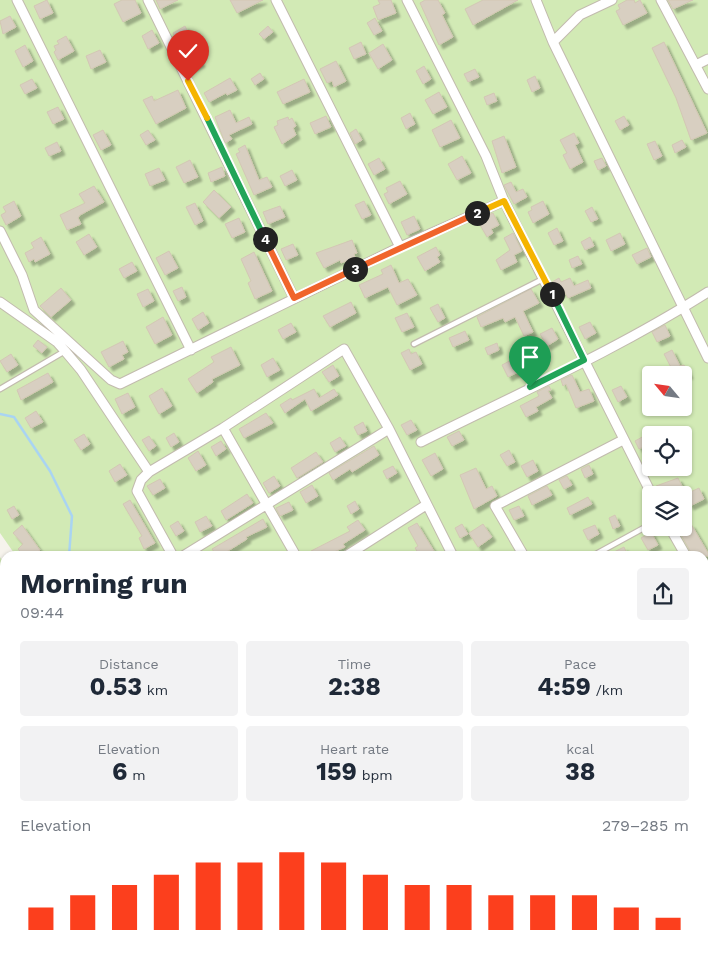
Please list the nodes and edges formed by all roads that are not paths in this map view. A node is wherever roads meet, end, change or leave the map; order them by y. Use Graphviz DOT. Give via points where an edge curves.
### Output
graph roads {
  1 [pos="17,0"];
  2 [pos="148,0"];
  3 [pos="276,0"];
  4 [pos="407,0"];
  5 [pos="536,0"];
  6 [pos="612,0"];
  7 [pos="661,0"];
  8 [pos="553,42"];
  9 [pos="708,59"];
  10 [pos="696,65"];
  11 [pos="708,89"];
  12 [pos="504,201"];
  13 [pos="0,231"];
  14 [pos="400,247"];
  15 [pos="545,279"];
  16 [pos="708,292"];
  17 [pos="294,298"];
  18 [pos="0,302"];
  19 [pos="683,308"];
  20 [pos="414,344"];
  21 [pos="191,350"];
  22 [pos="65,351"];
  23 [pos="708,358"];
  24 [pos="584,360"];
  25 [pos="0,389"];
  26 [pos="223,428"];
  27 [pos="389,429"];
  28 [pos="623,440"];
  29 [pos="421,442"];
  30 [pos="149,472"];
  31 [pos="647,486"];
  32 [pos="266,505"];
  33 [pos="426,505"];
  34 [pos="642,529"];
  35 [pos="675,536"];
  36 [pos="170,551"];
  37 [pos="191,551"];
  38 [pos="293,551"];
  39 [pos="354,551"];
  40 [pos="449,551"];
  41 [pos="521,551"];
  42 [pos="602,551"];
  43 [pos="683,551"];
  1 -- 21 [label="street"];
  2 -- 17 [label="street"];
  3 -- 14 [label="street"];
  4 -- 12 [label="street" via="486,156"];
  5 -- 8 [label="street"];
  6 -- 8 [label="street" via="580,15"];
  7 -- 10 [label="street"];
  8 -- 19 [label="street"];
  9 -- 10 [label="street"];
  10 -- 11 [label="street"];
  12 -- 14 [label="street"];
  12 -- 15 [label="street"];
  13 -- 21 [label="street" via="22,275 34,310 111,380 120,384 127,382"];
  14 -- 17 [label="street"];
  15 -- 20 [label="lane"];
  15 -- 24 [label="street"];
  16 -- 19 [label="street"];
  17 -- 21 [label="street"];
  18 -- 22 [label="street"];
  19 -- 23 [label="street"];
  19 -- 24 [label="street"];
  22 -- 25 [label="lane"];
  22 -- 30 [label="street"];
  24 -- 28 [label="street"];
  24 -- 29 [label="street"];
  26 -- 27 [label="street" via="344,349"];
  26 -- 30 [label="street"];
  26 -- 32 [label="street"];
  27 -- 32 [label="street"];
  27 -- 33 [label="street"];
  28 -- 31 [label="street"];
  28 -- 41 [label="street" via="495,506"];
  30 -- 36 [label="street" via="137,491"];
  32 -- 37 [label="street"];
  32 -- 38 [label="street"];
  33 -- 39 [label="street"];
  33 -- 40 [label="street"];
  34 -- 42 [label="lane"];
  35 -- 43 [label="street"];
}
